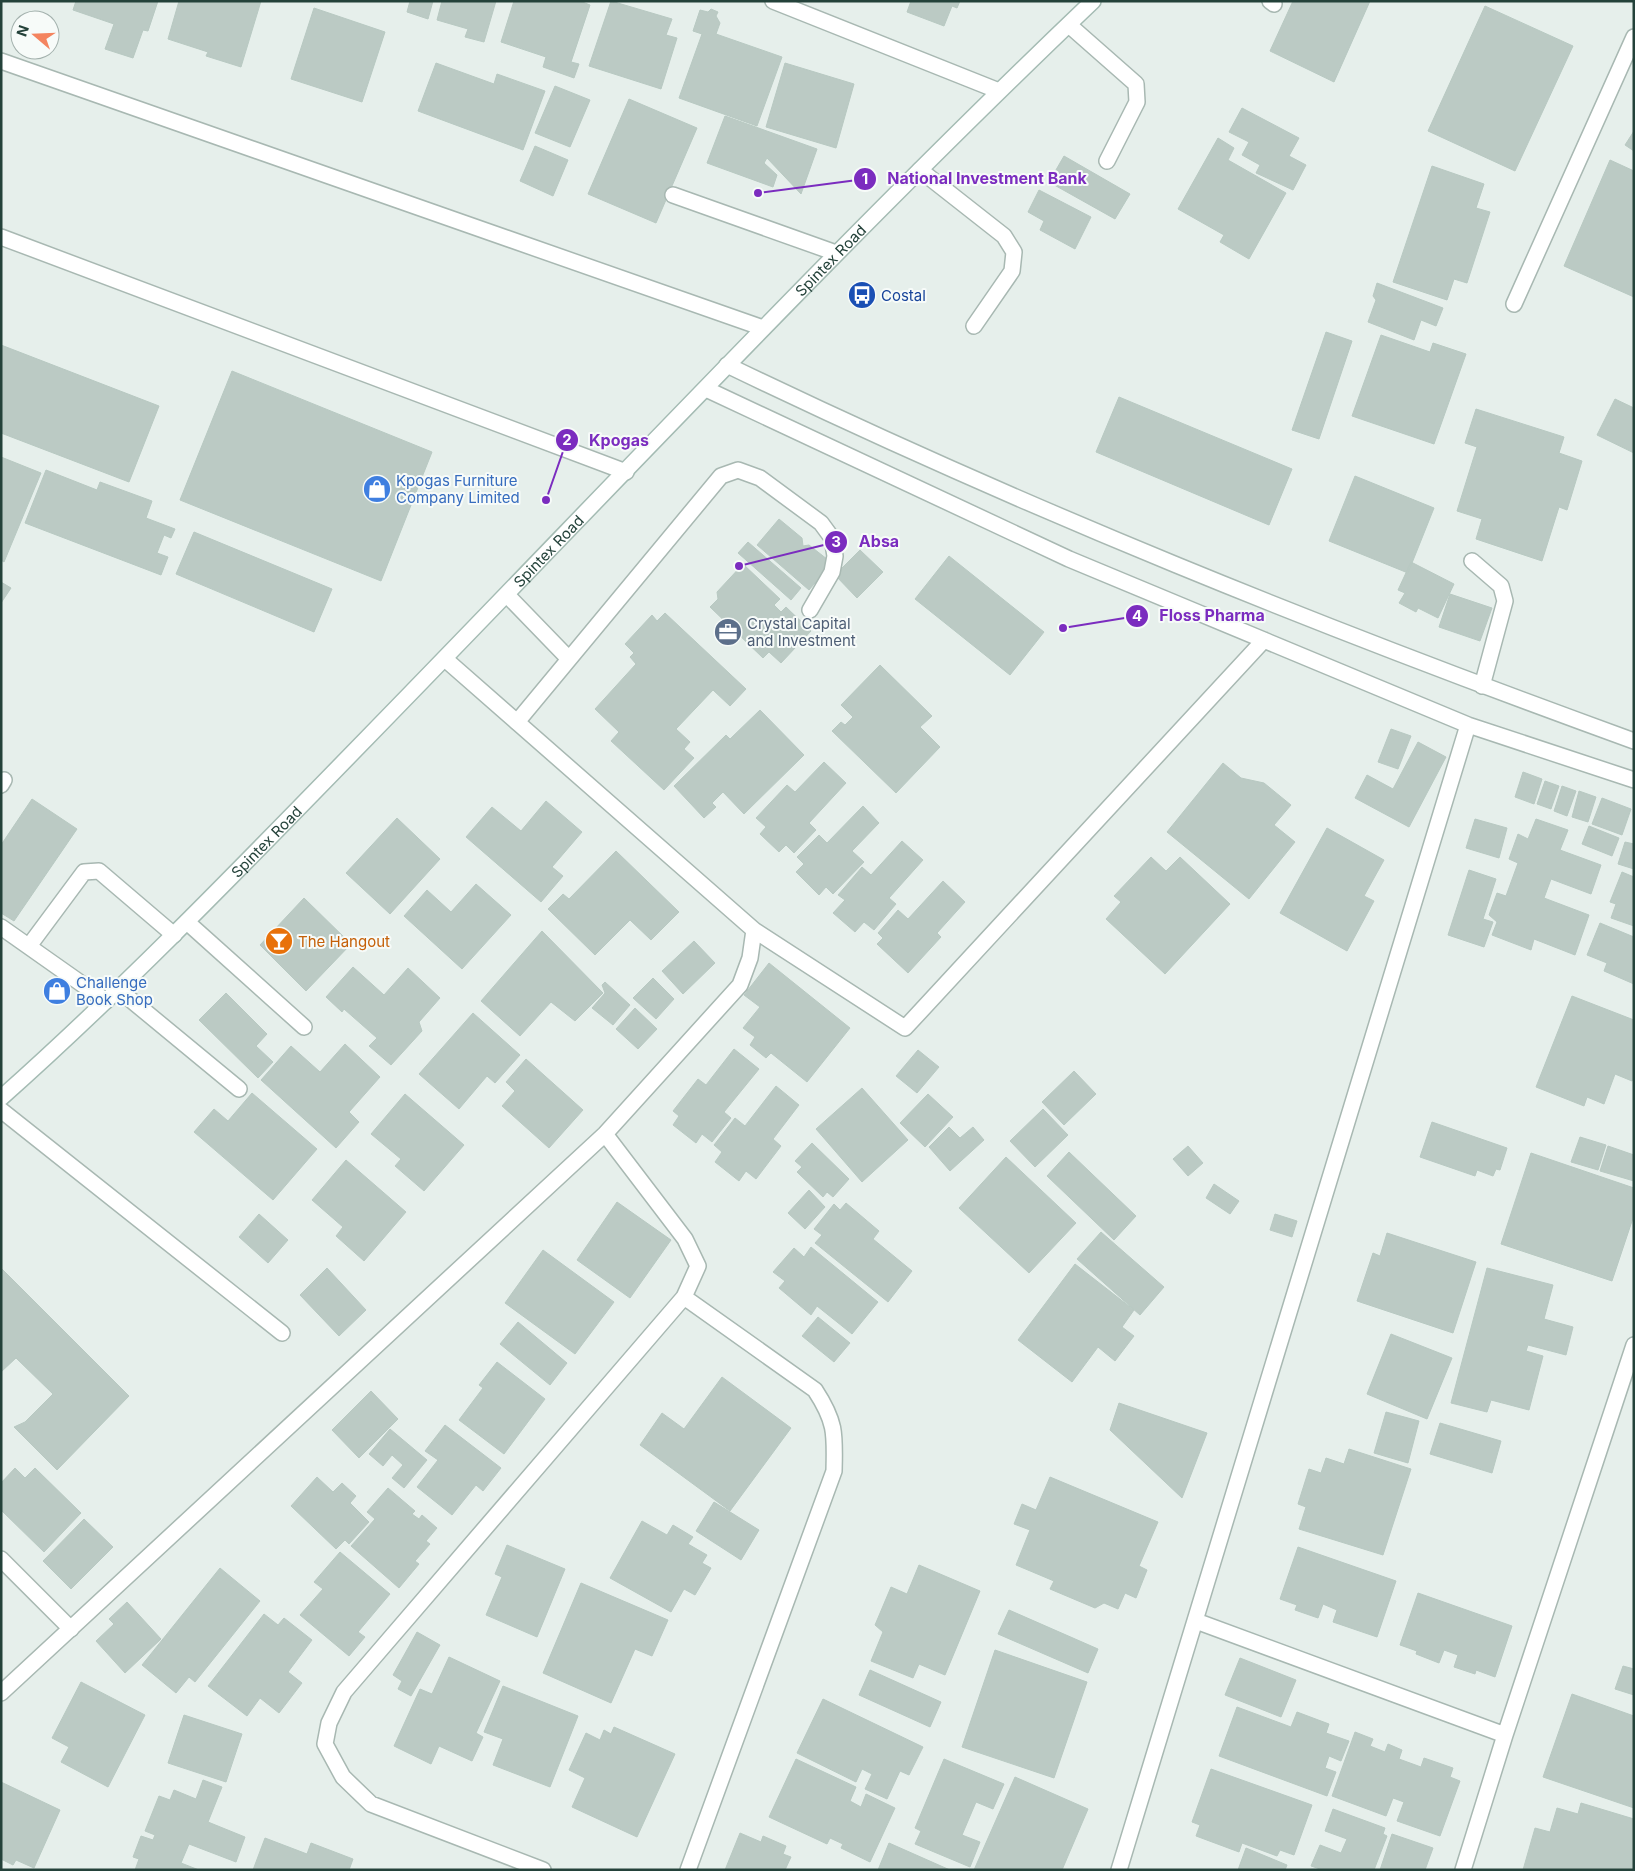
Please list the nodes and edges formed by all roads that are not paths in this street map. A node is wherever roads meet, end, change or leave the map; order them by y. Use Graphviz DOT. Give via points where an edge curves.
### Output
graph roads {
  1 [pos="1093,1"];
  2 [pos="779,2"];
  3 [pos="1069,24"];
  4 [pos="1634,37"];
  5 [pos="1,62"];
  6 [pos="999,91"];
  7 [pos="1107,161"];
  8 [pos="920,170"];
  9 [pos="673,196"];
  10 [pos="1,237"];
  11 [pos="836,253"];
  12 [pos="1514,304"];
  13 [pos="974,326"];
  14 [pos="763,328"];
  15 [pos="727,365"];
  16 [pos="706,389"];
  17 [pos="626,472"];
  18 [pos="1472,561"];
  19 [pos="507,595"];
  20 [pos="810,610"];
  21 [pos="1264,640"];
  22 [pos="445,659"];
  23 [pos="569,659"];
  24 [pos="1482,686"];
  25 [pos="517,722"];
  26 [pos="1468,724"];
  27 [pos="1634,741"];
  28 [pos="1634,780"];
  29 [pos="187,922"];
  30 [pos="1,928"];
  31 [pos="754,930"];
  32 [pos="174,935"];
  33 [pos="29,946"];
  34 [pos="118,990"];
  35 [pos="106,1001"];
  36 [pos="304,1027"];
  37 [pos="239,1089"];
  38 [pos="1,1098"];
  39 [pos="1,1110"];
  40 [pos="605,1134"];
  41 [pos="684,1297"];
  42 [pos="282,1333"];
  43 [pos="1634,1345"];
  44 [pos="1,1559"];
  45 [pos="1196,1621"];
  46 [pos="71,1629"];
  47 [pos="1,1693"];
  48 [pos="1505,1735"];
  49 [pos="543,1870"];
  50 [pos="688,1870"];
  51 [pos="1119,1870"];
  52 [pos="1464,1870"];
  1 -- 3 [label="street, Spintex Road"];
  2 -- 6 [label="street"];
  3 -- 6 [label="street, Spintex Road"];
  3 -- 7 [label="street" via="1136,84 1137,102"];
  4 -- 12 [label="street"];
  5 -- 14 [label="street"];
  6 -- 8 [label="street, Spintex Road"];
  8 -- 11 [label="street, Spintex Road"];
  8 -- 13 [label="street" via="1004,236 1014,252 1012,271"];
  9 -- 11 [label="street"];
  10 -- 17 [label="street"];
  11 -- 14 [label="street, Spintex Road"];
  14 -- 15 [label="street, Spintex Road"];
  15 -- 16 [label="street, Spintex Road"];
  15 -- 24 [label="street" via="867,433 1081,527"];
  16 -- 17 [label="street, Spintex Road"];
  16 -- 21 [label="street" via="1068,559"];
  17 -- 19 [label="street, Spintex Road"];
  18 -- 24 [label="street" via="1501,586 1505,602"];
  19 -- 22 [label="street, Spintex Road"];
  19 -- 23 [label="street"];
  20 -- 23 [label="street" via="832,572 835,556 832,538 821,523 760,478 738,470 720,476"];
  21 -- 26 [label="street"];
  21 -- 31 [label="street" via="905,1028"];
  22 -- 25 [label="street"];
  22 -- 29 [label="street, Spintex Road"];
  23 -- 25 [label="street"];
  24 -- 27 [label="street"];
  25 -- 31 [label="street"];
  26 -- 28 [label="street"];
  26 -- 45 [label="street"];
  29 -- 32 [label="street, Spintex Road"];
  29 -- 36 [label="street"];
  30 -- 33 [label="street"];
  31 -- 40 [label="street" via="750,958 740,986 732,997"];
  32 -- 33 [label="street" via="99,871 91,870 84,872"];
  32 -- 34 [label="street, Spintex Road"];
  33 -- 35 [label="street"];
  34 -- 35 [label="street, Spintex Road"];
  34 -- 37 [label="street"];
  35 -- 38 [label="street, Spintex Road"];
  39 -- 42 [label="street"];
  40 -- 41 [label="street" via="685,1239 698,1266"];
  40 -- 46 [label="street"];
  41 -- 49 [label="street" via="344,1692 329,1723 326,1744 342,1777 371,1804"];
  41 -- 50 [label="street" via="815,1390 828,1410 835,1433 834,1471"];
  43 -- 48 [label="street"];
  44 -- 46 [label="street"];
  45 -- 48 [label="street"];
  45 -- 51 [label="street"];
  46 -- 47 [label="street"];
  48 -- 52 [label="street"];
}
